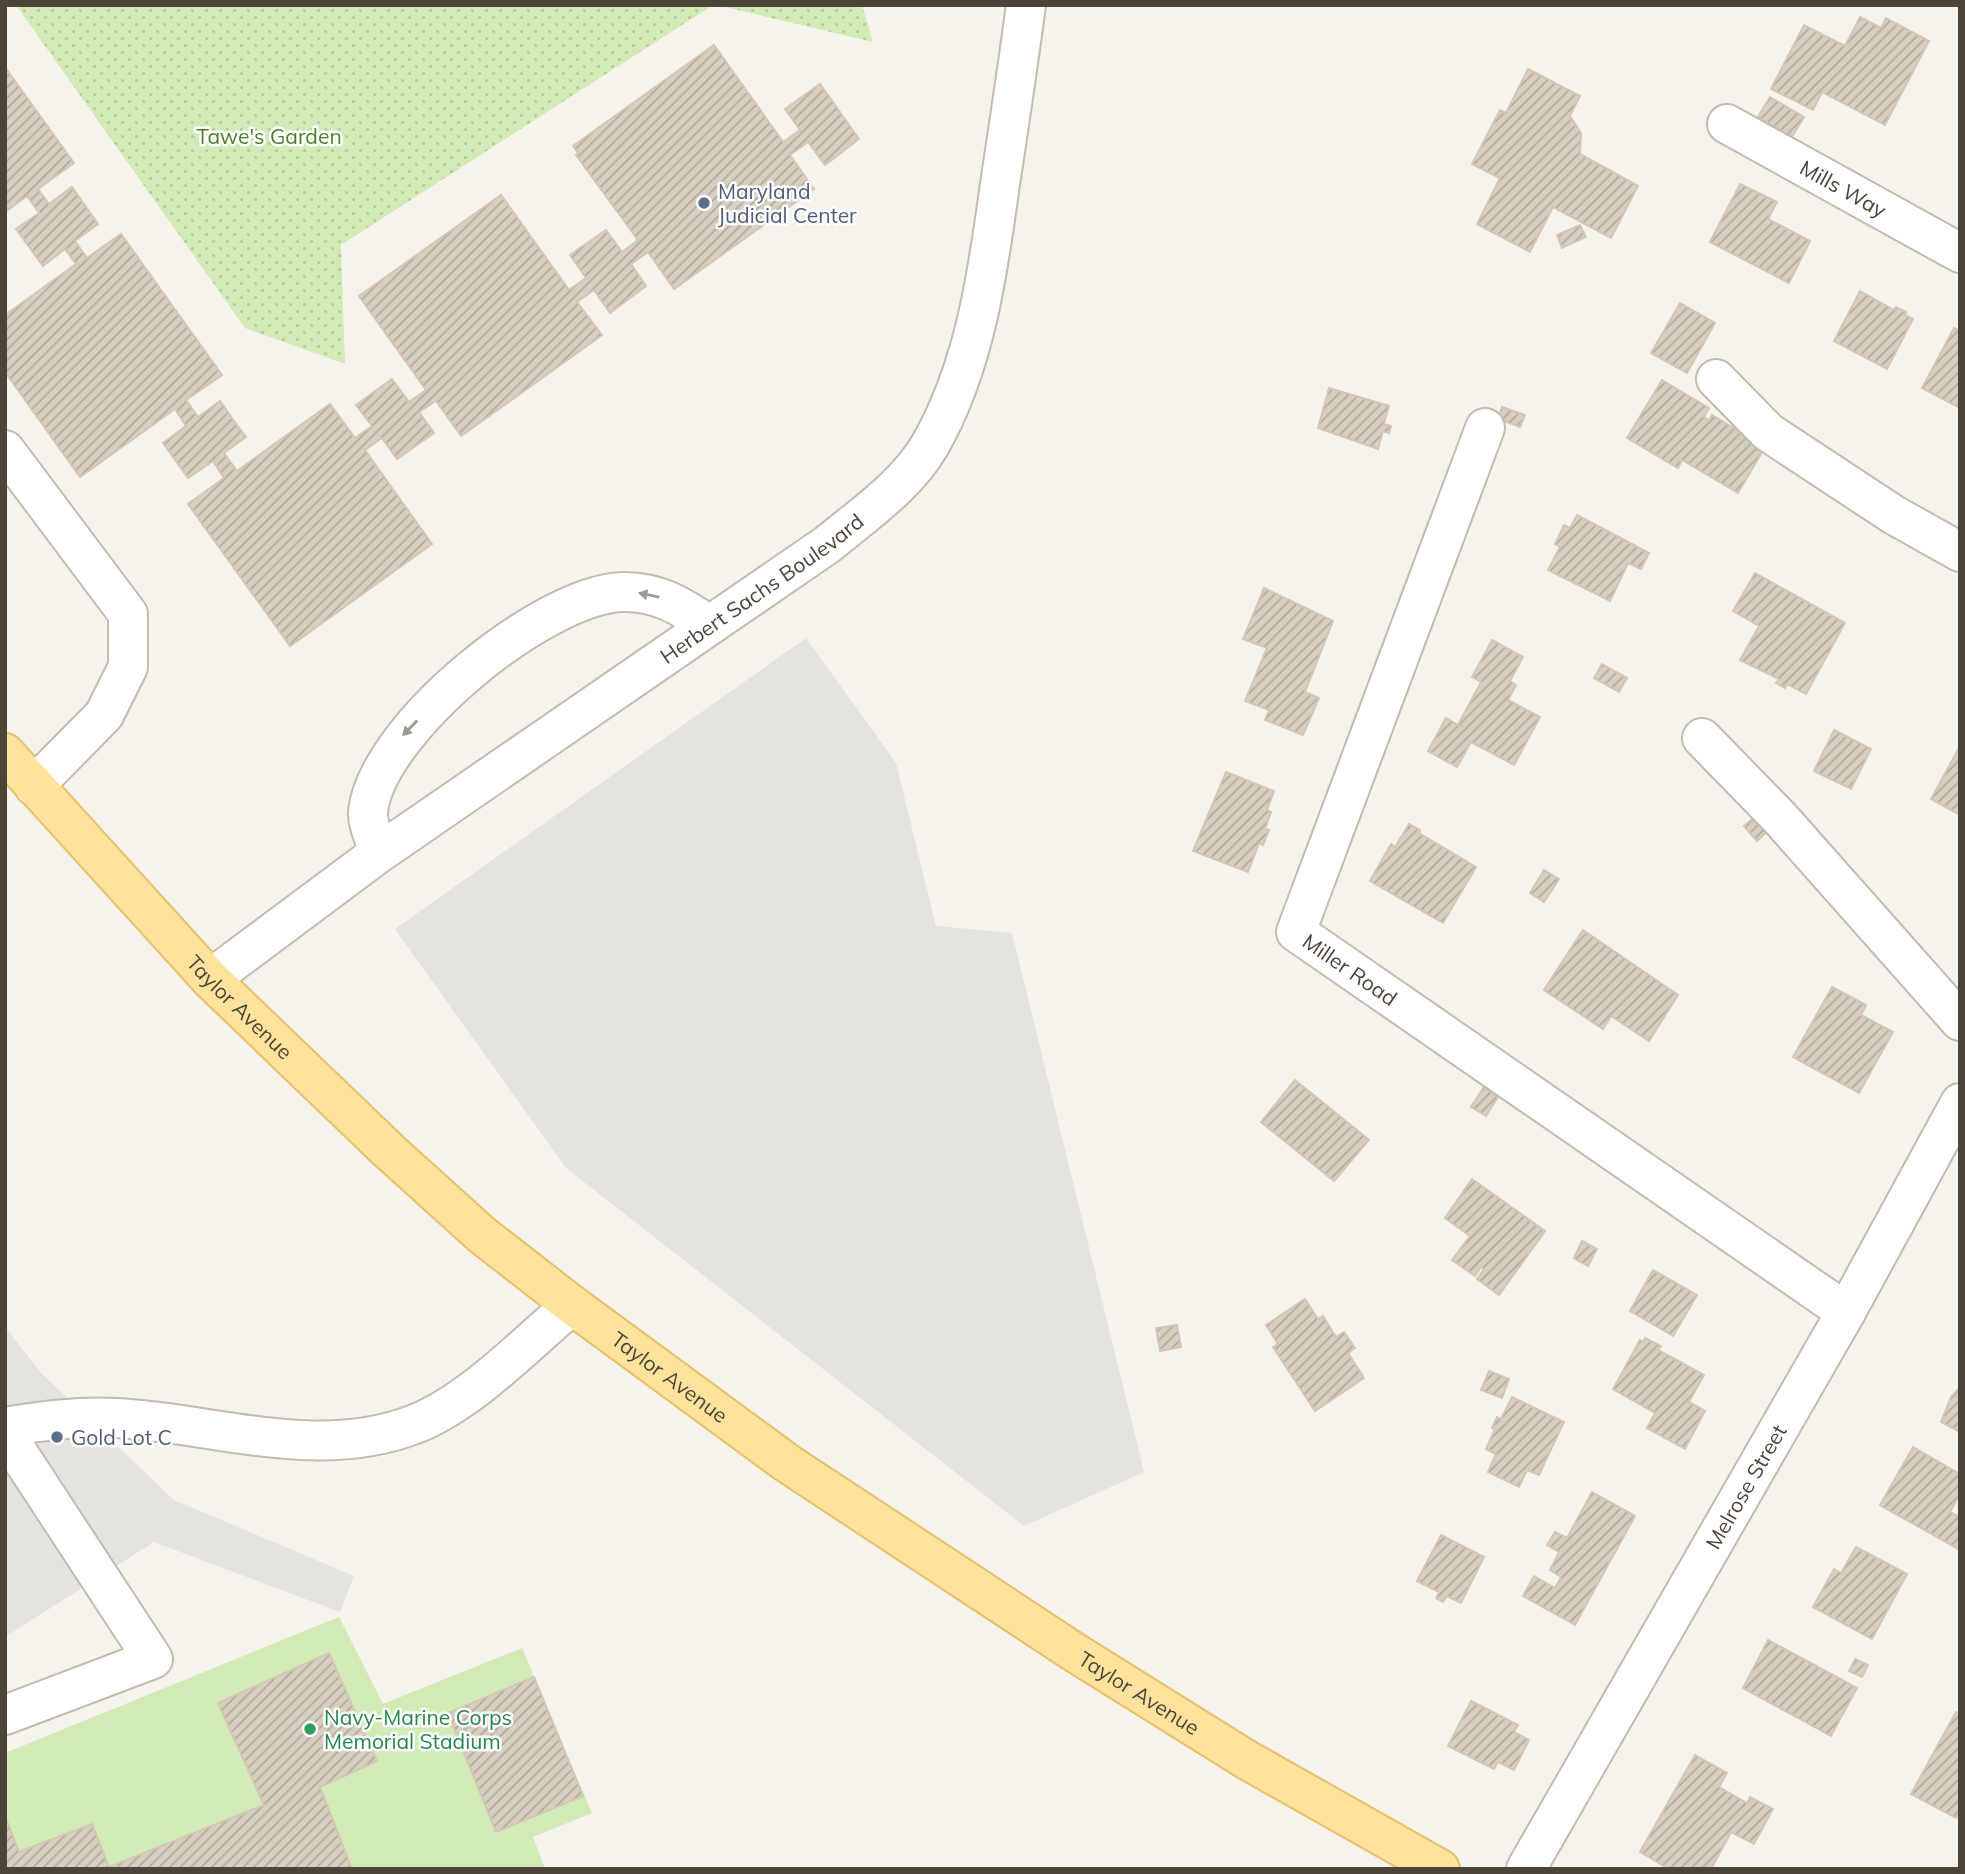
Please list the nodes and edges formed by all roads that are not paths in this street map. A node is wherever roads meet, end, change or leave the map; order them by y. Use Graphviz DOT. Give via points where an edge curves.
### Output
graph roads {
  1 [pos="1026,5"];
  2 [pos="1727,124"];
  3 [pos="1960,253"];
  4 [pos="1716,379"];
  5 [pos="1485,428"];
  6 [pos="5,450"];
  7 [pos="1960,552"];
  8 [pos="709,625"];
  9 [pos="1702,738"];
  10 [pos="5,753"];
  11 [pos="34,786"];
  12 [pos="379,853"];
  13 [pos="209,979"];
  14 [pos="1960,1021"];
  15 [pos="1960,1102"];
  16 [pos="572,1306"];
  17 [pos="1846,1312"];
  18 [pos="5,1427"];
  19 [pos="5,1433"];
  20 [pos="5,1715"];
  21 [pos="1440,1869"];
  22 [pos="1526,1869"];
  1 -- 8 [label="street, Herbert Sachs Boulevard" via="991,247 971,342 957,388 930,446 895,488 828,544"];
  2 -- 3 [label="street, Mills Way"];
  4 -- 7 [label="street" via="1768,432 1894,515"];
  5 -- 17 [label="street, Miller Road" via="1296,932"];
  6 -- 11 [label="street" via="128,614 128,667 104,715"];
  8 -- 12 [label="street, Herbert Sachs Boulevard"];
  8 -- 12 [label="street, one-way" via="673,601 646,593 619,592 584,600 543,618 458,680 404,734 379,772 368,814"];
  9 -- 14 [label="street" via="1780,818"];
  10 -- 11 [label="main road, Taylor Avenue"];
  11 -- 13 [label="main road, Taylor Avenue"];
  12 -- 13 [label="street, Herbert Sachs Boulevard"];
  13 -- 16 [label="main road, Taylor Avenue" via="389,1151"];
  15 -- 17 [label="street, Melrose Street"];
  16 -- 18 [label="street" via="438,1412 369,1437 293,1441 116,1418 57,1419"];
  16 -- 21 [label="main road, Taylor Avenue" via="787,1463 1074,1652 1247,1760"];
  17 -- 22 [label="street, Melrose Street"];
  19 -- 20 [label="street" via="153,1658"];
}
